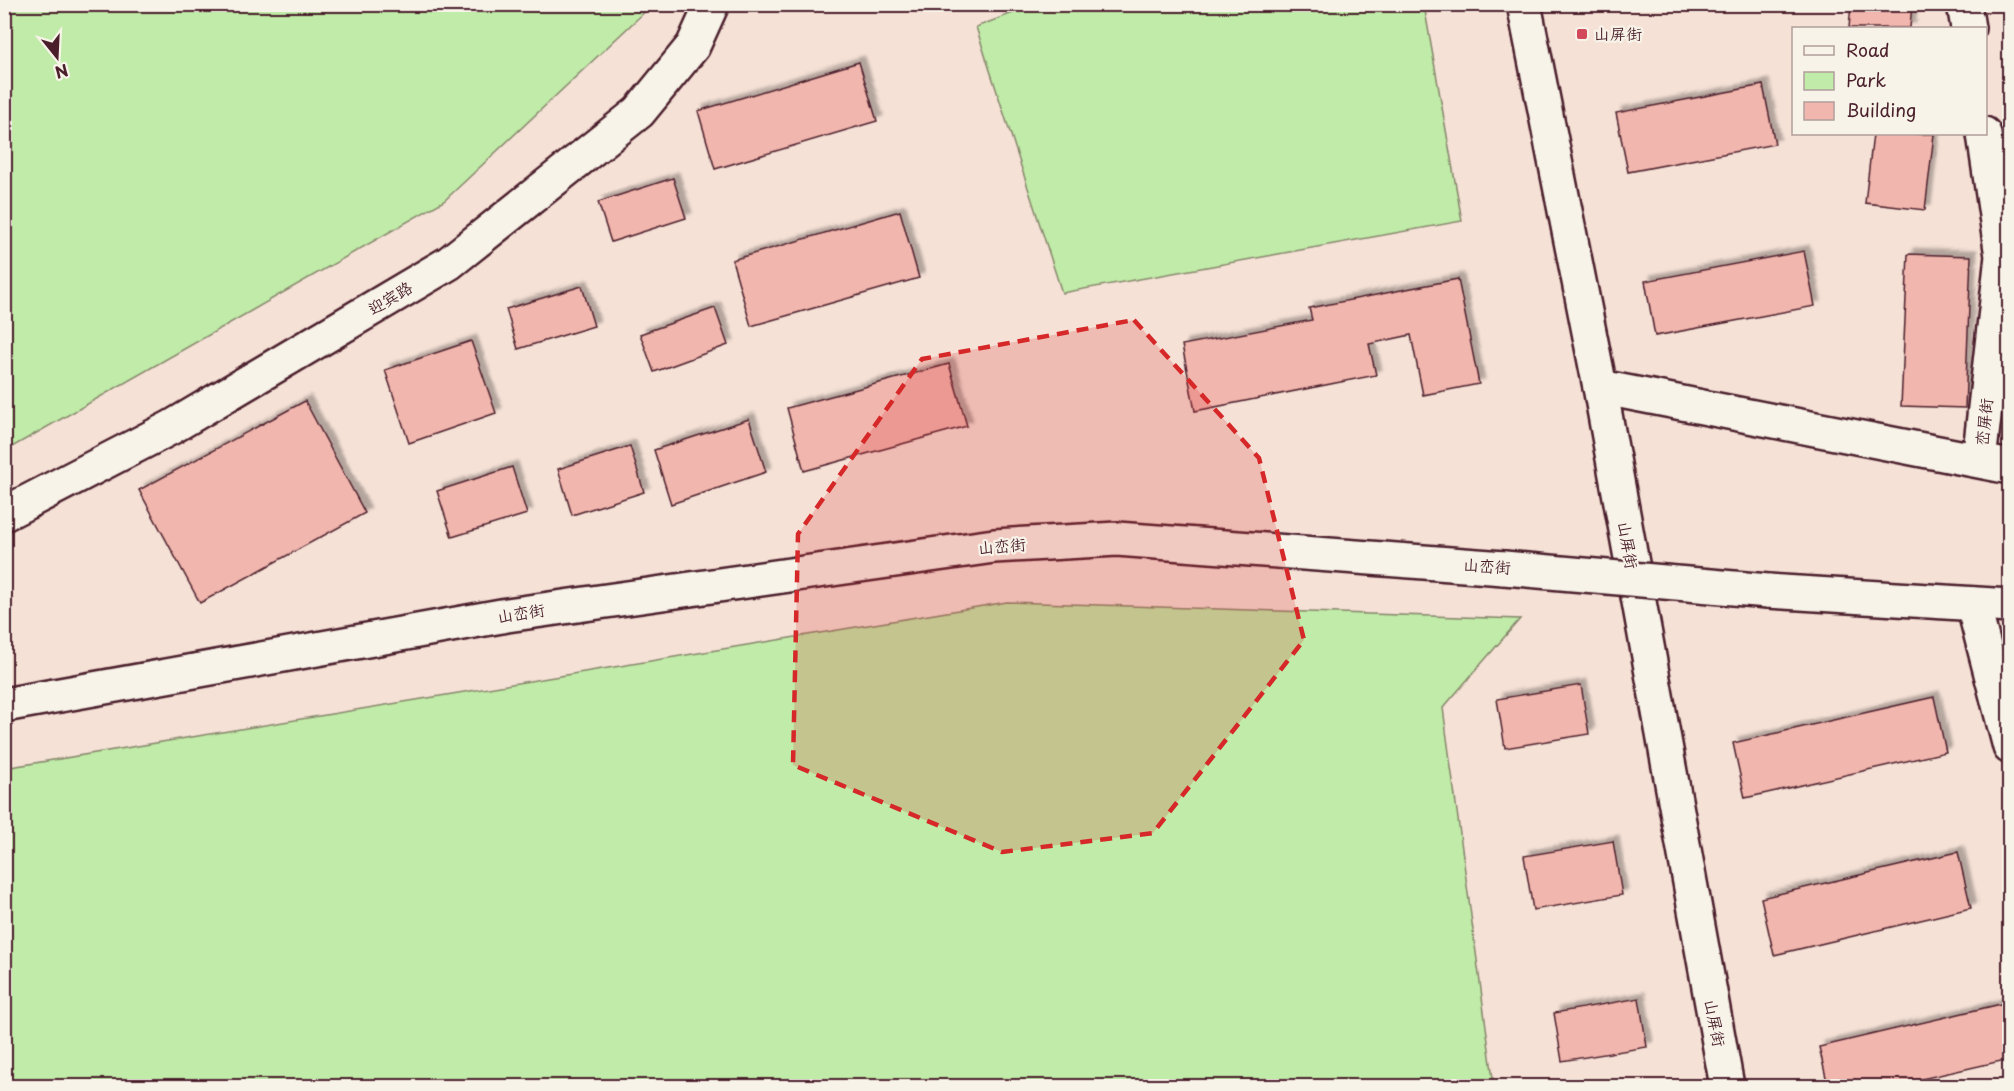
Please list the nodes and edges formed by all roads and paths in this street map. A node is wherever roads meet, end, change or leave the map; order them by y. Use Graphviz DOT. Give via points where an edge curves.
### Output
graph roads {
  1 [pos="712,4"];
  2 [pos="1524,4"];
  3 [pos="1964,4"];
  4 [pos="1968,27"];
  5 [pos="1984,135"];
  6 [pos="1600,387"];
  7 [pos="1994,464"];
  8 [pos="4,514"];
  9 [pos="1973,604"];
  10 [pos="2010,606"];
  11 [pos="4,705"];
  12 [pos="2010,747"];
  13 [pos="1727,1086"];
  1 -- 8 [label="street, 迎宾路" via="693,46 639,112 449,263 172,428"];
  2 -- 6 [label="street, 山屏街"];
  3 -- 4 [label="street"];
  5 -- 7 [label="street, 峦屏街" via="2002,256"];
  6 -- 7 [label="street"];
  6 -- 13 [label="street, 山屏街"];
  9 -- 10 [label="street, 山峦街"];
  9 -- 11 [label="street, 山峦街, bridge" via="1117,539 994,546 507,615"];
  9 -- 12 [label="street"];
}
